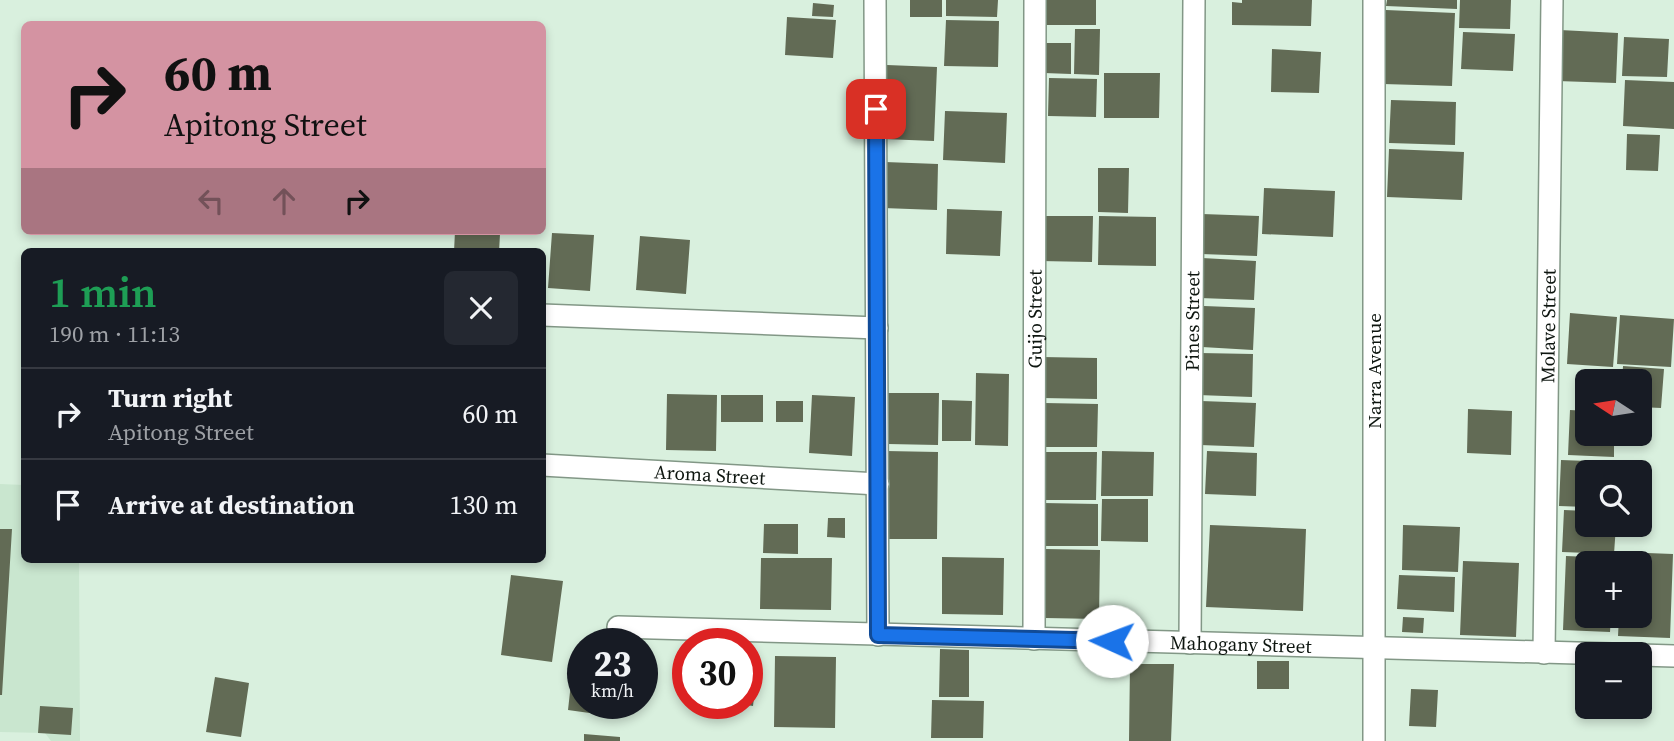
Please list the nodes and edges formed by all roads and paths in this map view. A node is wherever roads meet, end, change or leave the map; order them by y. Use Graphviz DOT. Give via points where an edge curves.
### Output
graph roads {
  1 [pos="875,0"];
  2 [pos="1035,0"];
  3 [pos="1194,0"];
  4 [pos="1374,0"];
  5 [pos="1552,0"];
  6 [pos="546,315"];
  7 [pos="877,328"];
  8 [pos="546,465"];
  9 [pos="878,484"];
  10 [pos="658,629"];
  11 [pos="878,635"];
  12 [pos="1034,639"];
  13 [pos="1190,643"];
  14 [pos="1374,648"];
  15 [pos="1544,653"];
  16 [pos="1575,653"];
  17 [pos="1652,655"];
  18 [pos="1674,656"];
  19 [pos="1374,741"];
  1 -- 7 [label="street"];
  2 -- 12 [label="street, Guijo Street"];
  3 -- 13 [label="street, Pines Street"];
  4 -- 14 [label="street, Narra Avenue"];
  5 -- 15 [label="street, Molave Street"];
  6 -- 7 [label="street"];
  7 -- 9 [label="street"];
  8 -- 9 [label="street, Aroma Street"];
  9 -- 11 [label="street"];
  10 -- 11 [label="street, Mahogany Street"];
  11 -- 12 [label="street, Mahogany Street"];
  12 -- 13 [label="street, Mahogany Street"];
  13 -- 14 [label="street, Mahogany Street"];
  14 -- 15 [label="street, Mahogany Street"];
  14 -- 19 [label="street, Narra Avenue"];
  15 -- 16 [label="street, Mahogany Street"];
  17 -- 18 [label="street"];
}
